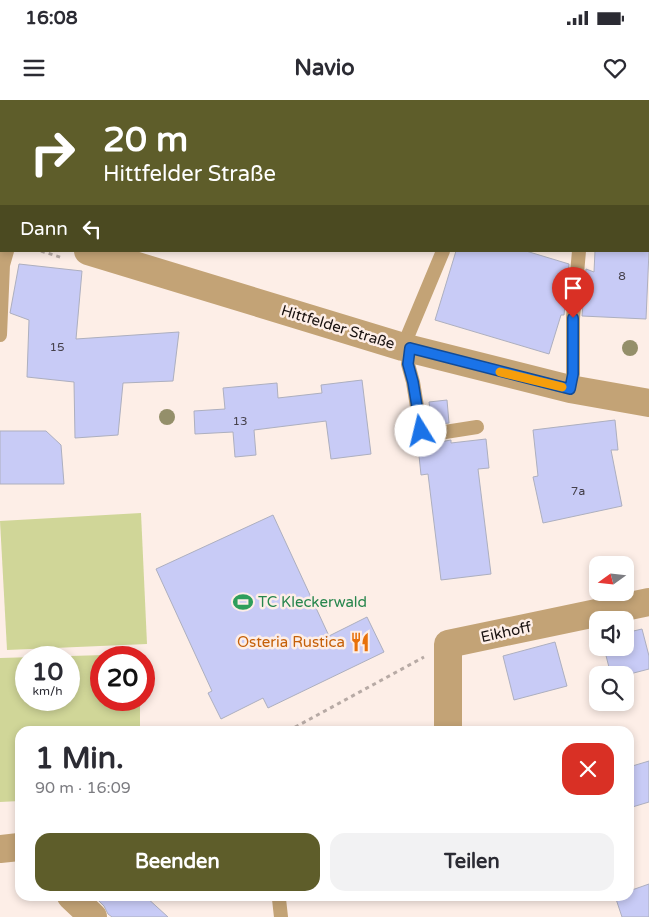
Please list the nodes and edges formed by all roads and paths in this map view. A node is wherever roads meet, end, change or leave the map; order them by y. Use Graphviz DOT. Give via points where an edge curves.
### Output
graph roads {
  1 [pos="7,252"];
  2 [pos="91,252"];
  3 [pos="443,252"];
  4 [pos="579,252"];
  5 [pos="0,334"];
  6 [pos="406,348"];
  7 [pos="570,389"];
  8 [pos="649,403"];
  9 [pos="477,427"];
  10 [pos="649,602"];
  11 [pos="448,644"];
  12 [pos="297,726"];
  13 [pos="448,726"];
  14 [pos="15,848"];
  15 [pos="0,849"];
  16 [pos="76,901"];
  17 [pos="279,901"];
  18 [pos="93,917"];
  19 [pos="281,917"];
  1 -- 5 [label="lane" via="3,265"];
  2 -- 6 [label="street, Hittfelder Straße"];
  3 -- 6 [label="lane"];
  4 -- 7 [label="lane"];
  6 -- 7 [label="street, Hittfelder Straße"];
  6 -- 9 [label="lane" via="421,431 426,434"];
  7 -- 8 [label="street, Hittfelder Straße"];
  10 -- 11 [label="street, Eikhoff"];
  11 -- 12 [label="path"];
  11 -- 13 [label="street"];
  14 -- 15 [label="street"];
  16 -- 18 [label="street"];
  17 -- 19 [label="lane"];
}
